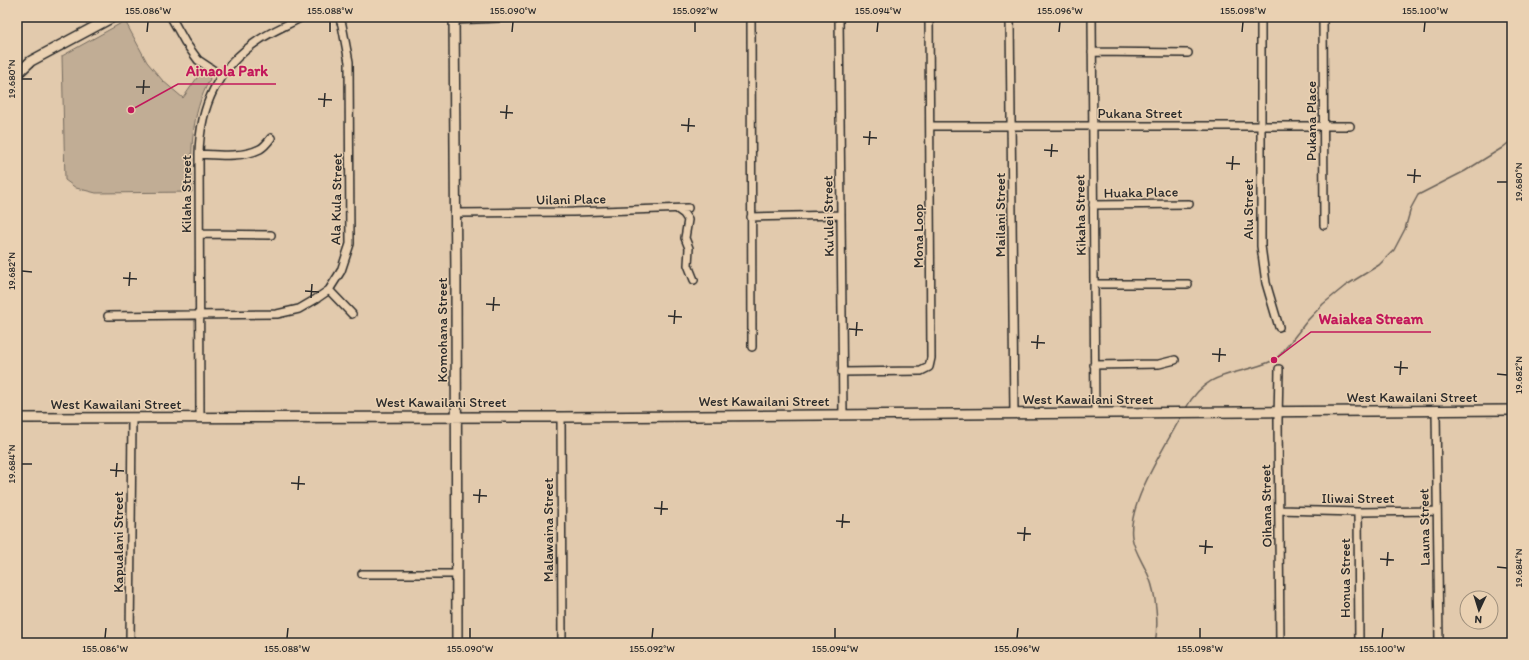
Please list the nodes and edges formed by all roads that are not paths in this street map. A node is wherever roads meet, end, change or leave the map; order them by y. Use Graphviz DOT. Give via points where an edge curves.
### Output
graph roads {
  1 [pos="113,17"];
  2 [pos="171,17"];
  3 [pos="302,17"];
  4 [pos="339,17"];
  5 [pos="519,17"];
  6 [pos="751,17"];
  7 [pos="839,17"];
  8 [pos="929,17"];
  9 [pos="1010,17"];
  10 [pos="1092,17"];
  11 [pos="1261,17"];
  12 [pos="1323,17"];
  13 [pos="454,18"];
  14 [pos="1092,52"];
  15 [pos="1188,53"];
  16 [pos="17,74"];
  17 [pos="222,76"];
  18 [pos="1012,125"];
  19 [pos="931,126"];
  20 [pos="1092,126"];
  21 [pos="1262,126"];
  22 [pos="1325,126"];
  23 [pos="1350,126"];
  24 [pos="271,138"];
  25 [pos="199,154"];
  26 [pos="1189,204"];
  27 [pos="1093,205"];
  28 [pos="677,208"];
  29 [pos="688,208"];
  30 [pos="456,213"];
  31 [pos="841,215"];
  32 [pos="751,217"];
  33 [pos="1324,225"];
  34 [pos="200,234"];
  35 [pos="271,235"];
  36 [pos="694,280"];
  37 [pos="1094,284"];
  38 [pos="1188,284"];
  39 [pos="329,290"];
  40 [pos="200,314"];
  41 [pos="352,314"];
  42 [pos="108,316"];
  43 [pos="1279,327"];
  44 [pos="752,347"];
  45 [pos="1175,360"];
  46 [pos="1094,365"];
  47 [pos="1279,368"];
  48 [pos="842,372"];
  49 [pos="1512,410"];
  50 [pos="1436,411"];
  51 [pos="1278,412"];
  52 [pos="1095,413"];
  53 [pos="843,414"];
  54 [pos="1014,414"];
  55 [pos="456,416"];
  56 [pos="200,417"];
  57 [pos="561,417"];
  58 [pos="17,418"];
  59 [pos="132,418"];
  60 [pos="1279,510"];
  61 [pos="1437,511"];
  62 [pos="1358,512"];
  63 [pos="362,574"];
  64 [pos="456,574"];
  65 [pos="130,643"];
  66 [pos="457,643"];
  67 [pos="562,643"];
  68 [pos="1280,643"];
  69 [pos="1359,643"];
  70 [pos="1439,643"];
  1 -- 16 [label="street" via="31,61"];
  2 -- 17 [label="street" via="198,60"];
  3 -- 17 [label="street, Kilaha Street" via="259,40 238,57"];
  4 -- 39 [label="street, Ala Kula Street" via="350,62 350,244 341,271"];
  5 -- 13 [label="street"];
  6 -- 32 [label="street"];
  7 -- 31 [label="street, Ku'ulei Street"];
  8 -- 19 [label="street, Mona Loop"];
  9 -- 18 [label="street, Mailani Street"];
  10 -- 14 [label="street, Kikaha Street"];
  11 -- 21 [label="street, Alu Street"];
  12 -- 22 [label="street, Pukana Place"];
  13 -- 30 [label="street, Komohana Street"];
  14 -- 15 [label="street"];
  14 -- 20 [label="street, Kikaha Street"];
  17 -- 25 [label="street, Kilaha Street" via="210,96 203,117"];
  18 -- 19 [label="street, Pukana Street"];
  18 -- 20 [label="street, Pukana Street"];
  18 -- 54 [label="street, Mailani Street"];
  19 -- 48 [label="street, Mona Loop" via="929,367 921,371"];
  20 -- 21 [label="street, Pukana Street"];
  20 -- 27 [label="street, Kikaha Street"];
  21 -- 22 [label="street, Pukana Street"];
  21 -- 43 [label="street, Alu Street" via="1262,258 1266,283"];
  22 -- 23 [label="street, Pukana Street"];
  22 -- 33 [label="street, Pukana Place"];
  24 -- 25 [label="street" via="261,149 246,153"];
  25 -- 34 [label="street, Kilaha Street"];
  26 -- 27 [label="street, Huaka Place"];
  27 -- 37 [label="street, Kikaha Street"];
  28 -- 29 [label="street, Uilani Place"];
  28 -- 30 [label="street, Uilani Place"];
  28 -- 36 [label="street" via="688,220 688,265"];
  30 -- 55 [label="street, Komohana Street"];
  31 -- 32 [label="street"];
  31 -- 48 [label="street, Ku'ulei Street"];
  32 -- 44 [label="street"];
  34 -- 35 [label="street"];
  34 -- 40 [label="street, Kilaha Street"];
  37 -- 38 [label="street"];
  37 -- 46 [label="street, Kikaha Street"];
  39 -- 40 [label="street, Ala Kula Street" via="299,309 277,314"];
  39 -- 41 [label="street"];
  40 -- 42 [label="street, Ala Kula Street"];
  40 -- 56 [label="street, Kilaha Street"];
  45 -- 46 [label="street" via="1159,364"];
  46 -- 52 [label="street, Kikaha Street"];
  47 -- 51 [label="street, Oihana Street"];
  48 -- 53 [label="street, Ku'ulei Street"];
  49 -- 50 [label="street, West Kawailani Street"];
  50 -- 51 [label="street, West Kawailani Street"];
  50 -- 61 [label="street, Launa Street"];
  51 -- 52 [label="street, West Kawailani Street"];
  51 -- 60 [label="street, Oihana Street"];
  52 -- 54 [label="street, West Kawailani Street"];
  53 -- 54 [label="street, West Kawailani Street"];
  53 -- 57 [label="street, West Kawailani Street"];
  55 -- 56 [label="street, West Kawailani Street"];
  55 -- 57 [label="street, West Kawailani Street"];
  55 -- 64 [label="street, Komohana Street"];
  56 -- 59 [label="street, West Kawailani Street"];
  57 -- 67 [label="street, Malawaina Street"];
  58 -- 59 [label="street, West Kawailani Street"];
  59 -- 65 [label="street, Kapualani Street"];
  60 -- 62 [label="street, Iliwai Street"];
  60 -- 68 [label="street, Oihana Street"];
  61 -- 62 [label="street, Iliwai Street"];
  61 -- 70 [label="street, Launa Street"];
  62 -- 69 [label="street, Honua Street"];
  63 -- 64 [label="street"];
  64 -- 66 [label="street, Komohana Street"];
}
